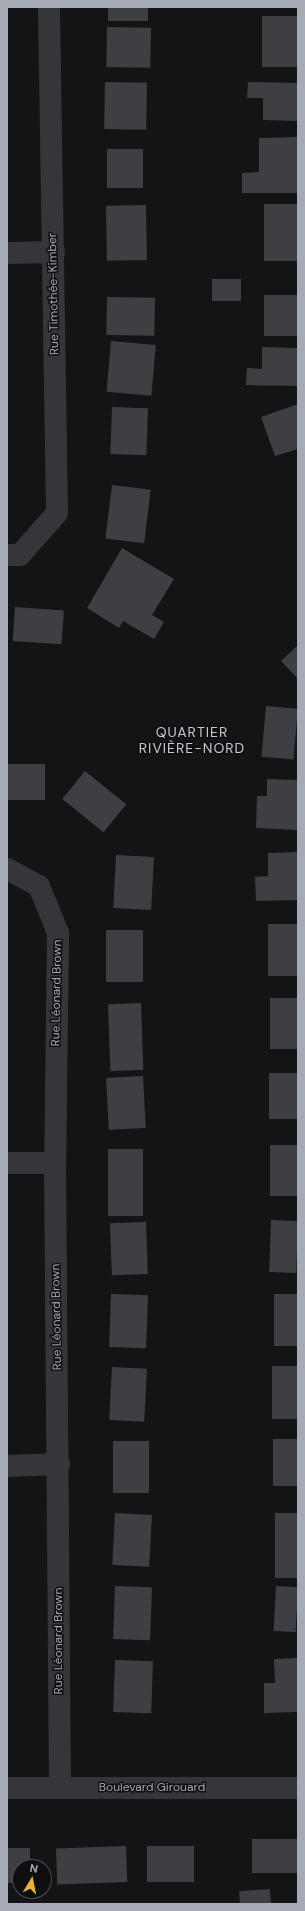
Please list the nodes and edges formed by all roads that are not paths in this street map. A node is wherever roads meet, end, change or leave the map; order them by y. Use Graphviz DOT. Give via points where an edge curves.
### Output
graph roads {
  1 [pos="49,7"];
  2 [pos="54,252"];
  3 [pos="7,253"];
  4 [pos="7,555"];
  5 [pos="7,869"];
  6 [pos="7,1163"];
  7 [pos="55,1163"];
  8 [pos="59,1464"];
  9 [pos="7,1466"];
  10 [pos="7,1788"];
  11 [pos="60,1788"];
  12 [pos="298,1788"];
  1 -- 2 [label="street, Rue Timothée-Kimber"];
  2 -- 3 [label="street"];
  2 -- 4 [label="street, Rue Timothée-Kimber" via="56,513 20,555"];
  5 -- 7 [label="street, Rue Léonard Brown" via="39,886 58,933"];
  6 -- 7 [label="street"];
  7 -- 8 [label="street, Rue Léonard Brown"];
  8 -- 9 [label="street"];
  8 -- 11 [label="street, Rue Léonard Brown"];
  10 -- 11 [label="street, Boulevard Girouard"];
  11 -- 12 [label="street, Boulevard Girouard"];
}
